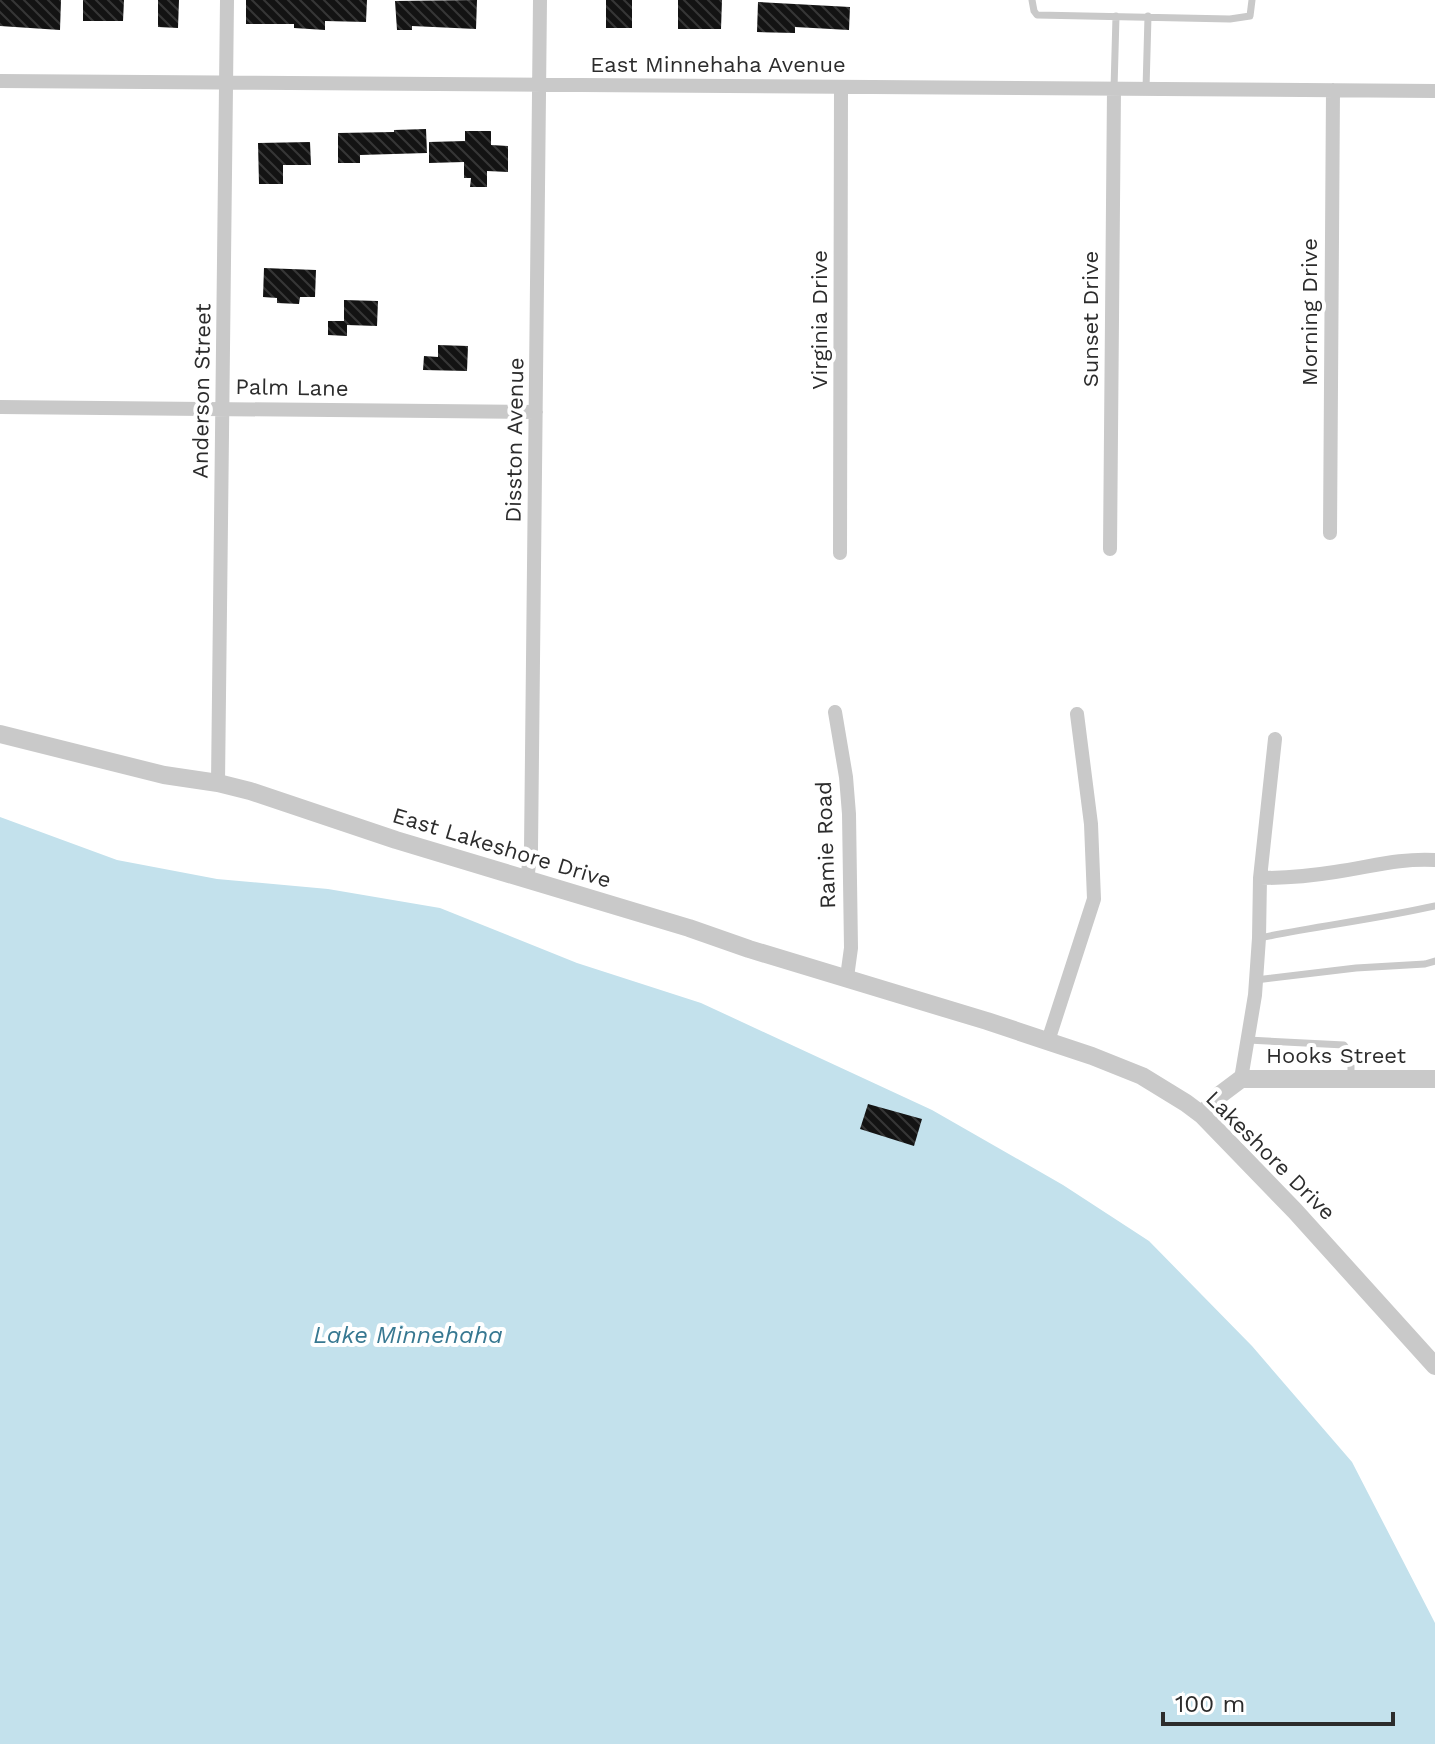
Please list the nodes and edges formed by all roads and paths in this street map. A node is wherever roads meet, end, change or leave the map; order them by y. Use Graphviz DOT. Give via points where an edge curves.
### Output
graph roads {
  1 [pos="227,0"];
  2 [pos="540,0"];
  3 [pos="1032,0"];
  4 [pos="1252,0"];
  5 [pos="1116,16"];
  6 [pos="1148,16"];
  7 [pos="0,81"];
  8 [pos="227,82"];
  9 [pos="540,85"];
  10 [pos="841,87"];
  11 [pos="1114,89"];
  12 [pos="1146,89"];
  13 [pos="1333,90"];
  14 [pos="1435,91"];
  15 [pos="0,407"];
  16 [pos="223,409"];
  17 [pos="536,412"];
  18 [pos="1330,533"];
  19 [pos="1110,549"];
  20 [pos="840,553"];
  21 [pos="835,712"];
  22 [pos="1077,714"];
  23 [pos="0,734"];
  24 [pos="1275,739"];
  25 [pos="218,783"];
  26 [pos="1435,860"];
  27 [pos="1260,878"];
  28 [pos="527,880"];
  29 [pos="1435,906"];
  30 [pos="1259,938"];
  31 [pos="1435,961"];
  32 [pos="847,977"];
  33 [pos="1256,980"];
  34 [pos="987,1021"];
  35 [pos="1248,1040"];
  36 [pos="1048,1041"];
  37 [pos="1241,1079"];
  38 [pos="1435,1079"];
  39 [pos="1351,1080"];
  40 [pos="1202,1115"];
  41 [pos="1435,1366"];
  1 -- 8 [label="street, Anderson Street"];
  2 -- 9 [label="street, Disston Avenue"];
  3 -- 5 [label="lane" via="1037,15"];
  4 -- 6 [label="lane" via="1250,16"];
  5 -- 6 [label="lane"];
  5 -- 11 [label="lane"];
  6 -- 12 [label="lane"];
  7 -- 8 [label="street, East Minnehaha Avenue"];
  8 -- 9 [label="street, East Minnehaha Avenue"];
  8 -- 16 [label="street, Anderson Street"];
  9 -- 10 [label="street, East Minnehaha Avenue"];
  9 -- 17 [label="street, Disston Avenue"];
  10 -- 11 [label="street, East Minnehaha Avenue"];
  10 -- 20 [label="street, Virginia Drive"];
  11 -- 12 [label="street, East Minnehaha Avenue"];
  11 -- 19 [label="street, Sunset Drive"];
  12 -- 13 [label="street, East Minnehaha Avenue"];
  13 -- 14 [label="street, East Minnehaha Avenue"];
  13 -- 18 [label="street, Morning Drive"];
  15 -- 16 [label="street, Palm Lane"];
  16 -- 17 [label="street, Palm Lane"];
  16 -- 25 [label="street, Anderson Street"];
  17 -- 28 [label="street, Disston Avenue"];
  21 -- 32 [label="street, Ramie Road" via="849,814"];
  22 -- 36 [label="street" via="1094,899"];
  23 -- 25 [label="street, East Lakeshore Drive" via="164,775"];
  24 -- 27 [label="street"];
  25 -- 28 [label="street, East Lakeshore Drive"];
  26 -- 27 [label="street"];
  27 -- 30 [label="street"];
  28 -- 32 [label="street, East Lakeshore Drive"];
  29 -- 30 [label="lane"];
  30 -- 33 [label="street"];
  31 -- 33 [label="lane"];
  32 -- 34 [label="street, East Lakeshore Drive"];
  33 -- 35 [label="street"];
  34 -- 36 [label="street, Lakeshore Drive"];
  35 -- 37 [label="street"];
  35 -- 39 [label="lane" via="1344,1045 1351,1055"];
  36 -- 40 [label="street, Lakeshore Drive" via="1142,1076"];
  37 -- 39 [label="street, Hooks Street"];
  37 -- 40 [label="street, Hooks Street"];
  38 -- 39 [label="street, Hooks Street"];
  40 -- 41 [label="street, Lakeshore Drive"];
}
